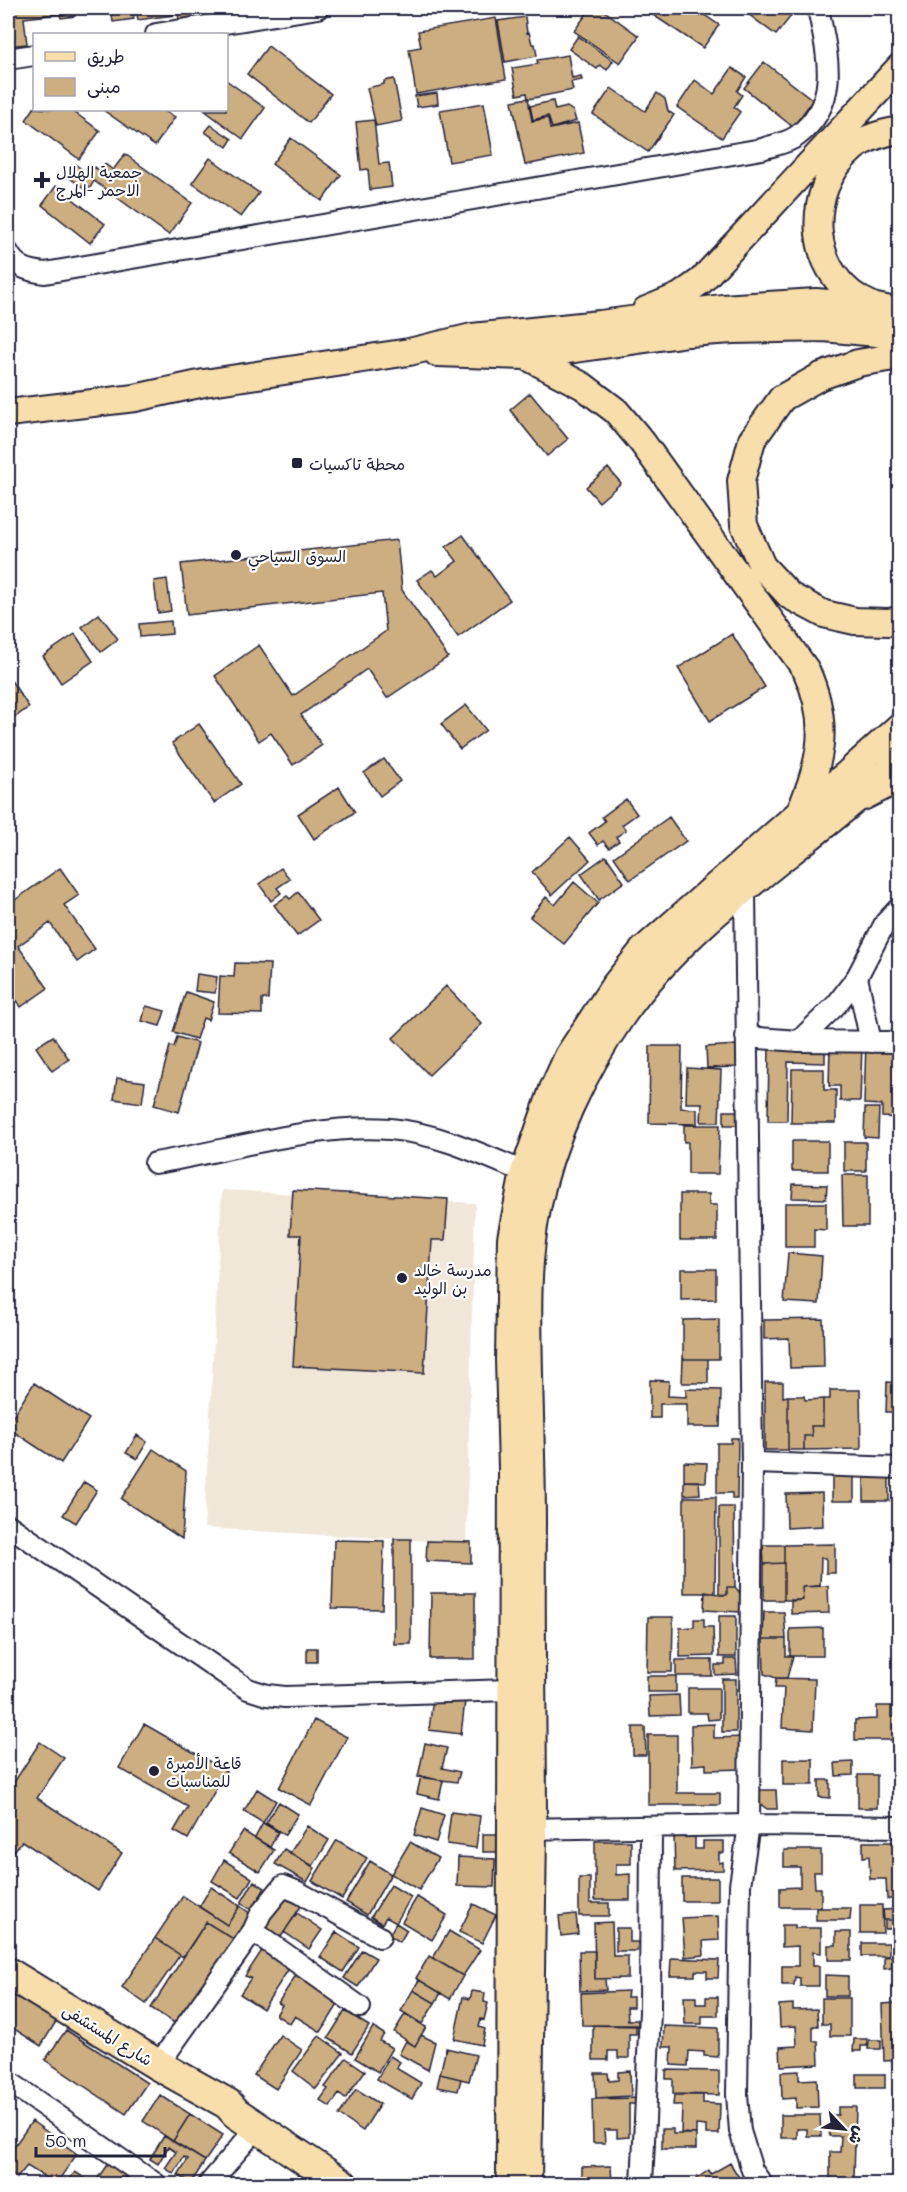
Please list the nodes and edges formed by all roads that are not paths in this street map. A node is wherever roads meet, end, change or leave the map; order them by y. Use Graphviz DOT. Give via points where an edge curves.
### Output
graph roads {
  1 [pos="318,8"];
  2 [pos="818,8"];
  3 [pos="162,33"];
  4 [pos="33,55"];
  5 [pos="8,59"];
  6 [pos="900,67"];
  7 [pos="900,130"];
  8 [pos="8,252"];
  9 [pos="888,310"];
  10 [pos="600,324"];
  11 [pos="900,338"];
  12 [pos="409,352"];
  13 [pos="526,356"];
  14 [pos="900,356"];
  15 [pos="8,413"];
  16 [pos="900,620"];
  17 [pos="900,726"];
  18 [pos="900,761"];
  19 [pos="900,776"];
  20 [pos="862,795"];
  21 [pos="799,813"];
  22 [pos="785,858"];
  23 [pos="745,891"];
  24 [pos="900,907"];
  25 [pos="857,977"];
  26 [pos="746,1037"];
  27 [pos="799,1041"];
  28 [pos="871,1041"];
  29 [pos="900,1042"];
  30 [pos="155,1162"];
  31 [pos="524,1172"];
  32 [pos="752,1462"];
  33 [pos="900,1468"];
  34 [pos="8,1525"];
  35 [pos="511,1690"];
  36 [pos="749,1825"];
  37 [pos="900,1827"];
  38 [pos="651,1828"];
  39 [pos="522,1829"];
  40 [pos="253,1931"];
  41 [pos="380,1937"];
  42 [pos="8,1972"];
  43 [pos="360,2007"];
  44 [pos="158,2065"];
  45 [pos="11,2090"];
  46 [pos="209,2095"];
  47 [pos="248,2138"];
  48 [pos="156,2184"];
  49 [pos="209,2184"];
  50 [pos="315,2184"];
  51 [pos="342,2184"];
  52 [pos="515,2184"];
  53 [pos="642,2184"];
  54 [pos="762,2184"];
  1 -- 3 [label="street"];
  2 -- 8 [label="street" via="828,88 818,116 796,137 762,149 45,273 17,265"];
  4 -- 5 [label="street"];
  6 -- 10 [label="main road" via="701,281 658,306"];
  7 -- 9 [label="main road" via="877,134 853,148 835,168 817,213 819,239 840,284 857,299"];
  9 -- 10 [label="main road" via="792,304 722,308"];
  10 -- 12 [label="main road" via="472,337"];
  11 -- 13 [label="main road" via="824,328 733,330"];
  12 -- 13 [label="main road"];
  12 -- 15 [label="main road" via="204,383 135,398"];
  13 -- 21 [label="main road" via="583,386 616,411 806,670 820,709 821,738 818,765"];
  14 -- 16 [label="main road" via="858,363 821,376 782,398 752,440 741,481 744,525 762,566 790,596 824,614 855,621"];
  17 -- 21 [label="main road"];
  18 -- 20 [label="main road"];
  19 -- 20 [label="highway"];
  20 -- 22 [label="main road"];
  21 -- 22 [label="main road"];
  21 -- 31 [label="main road" via="643,950 614,986 568,1056"];
  22 -- 23 [label="main road"];
  23 -- 26 [label="street"];
  23 -- 39 [label="main road" via="665,963 623,1014 578,1091 552,1154 537,1206 527,1280 532,1472"];
  24 -- 25 [label="street" via="885,923"];
  25 -- 27 [label="street" via="837,1004"];
  25 -- 28 [label="street"];
  26 -- 27 [label="street"];
  26 -- 32 [label="street"];
  27 -- 28 [label="street"];
  28 -- 29 [label="street"];
  30 -- 31 [label="street" via="339,1130 389,1129 450,1142"];
  31 -- 35 [label="main road" via="513,1229 510,1273"];
  32 -- 33 [label="street"];
  32 -- 36 [label="street"];
  34 -- 35 [label="street" via="248,1689 267,1695 307,1697"];
  35 -- 39 [label="main road"];
  36 -- 37 [label="street"];
  36 -- 38 [label="street"];
  36 -- 54 [label="street" via="740,1885 737,2095 740,2131 752,2170"];
  38 -- 39 [label="street"];
  38 -- 53 [label="street" via="650,2012"];
  39 -- 52 [label="main road"];
  40 -- 41 [label="street" via="261,1913 283,1886"];
  40 -- 43 [label="street"];
  40 -- 44 [label="street"];
  42 -- 44 [label="highway, شارع المستشفى"];
  44 -- 46 [label="highway, شارع المستشفى"];
  45 -- 48 [label="street"];
  46 -- 47 [label="highway" via="232,2126"];
  46 -- 51 [label="highway, شارع المستشفى" via="228,2104"];
  47 -- 49 [label="street"];
  47 -- 50 [label="highway"];
}
